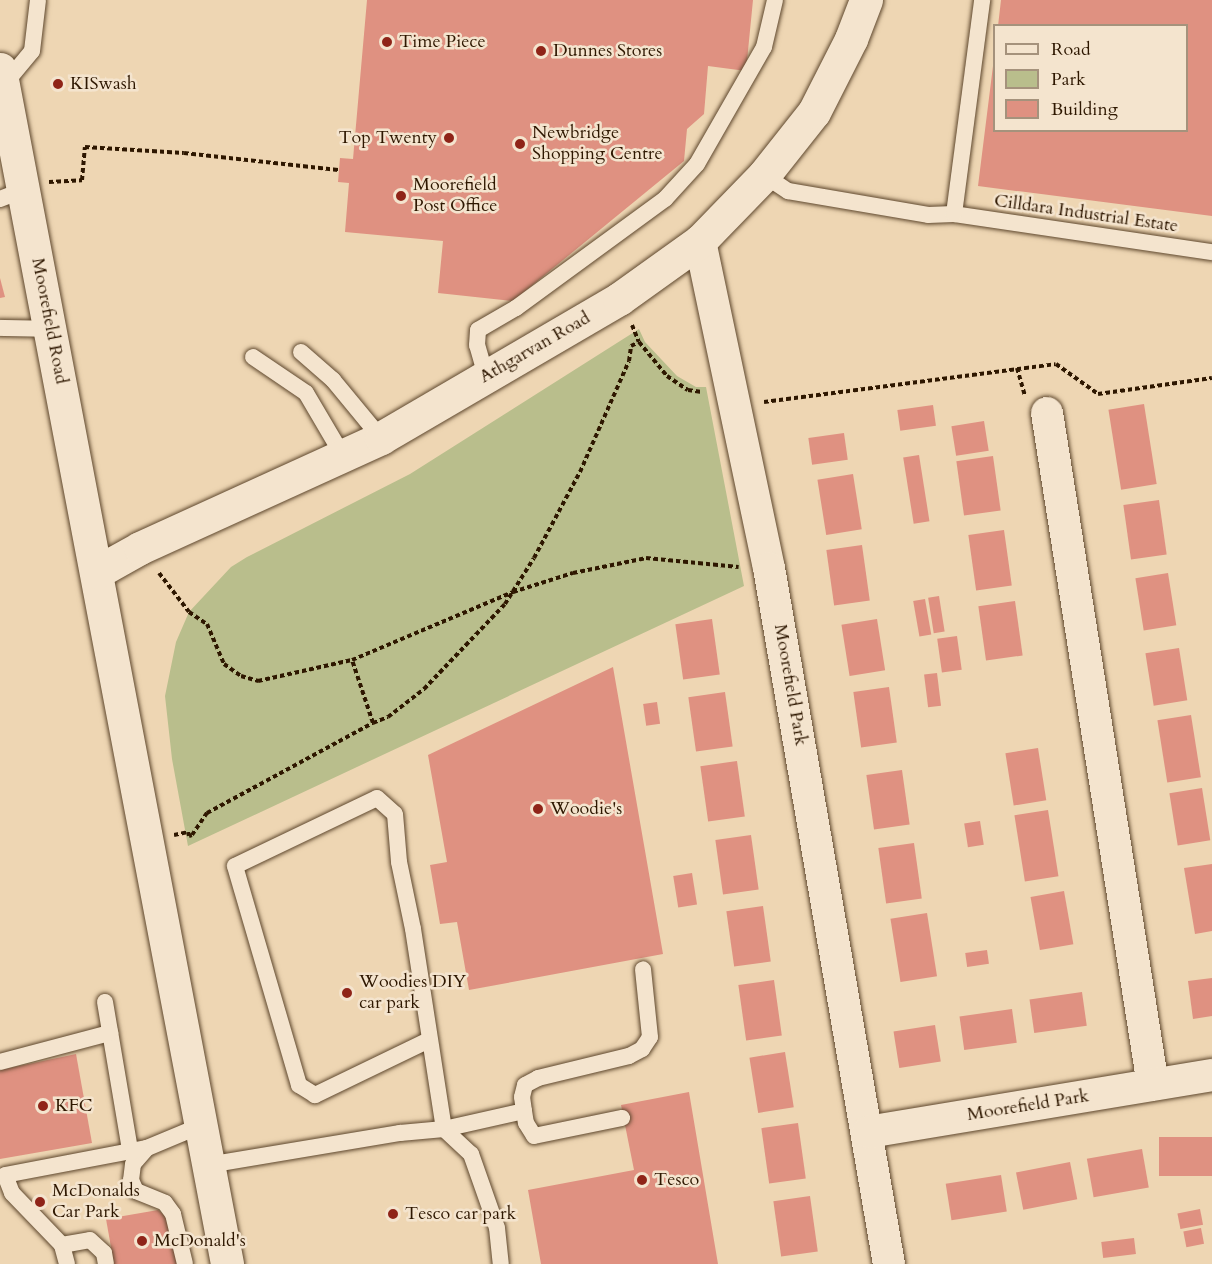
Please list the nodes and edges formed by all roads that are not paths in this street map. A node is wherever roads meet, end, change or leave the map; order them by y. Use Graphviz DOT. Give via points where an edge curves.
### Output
graph roads {
  1 [pos="38,0"];
  2 [pos="775,0"];
  3 [pos="866,0"];
  4 [pos="982,0"];
  5 [pos="2,77"];
  6 [pos="764,176"];
  7 [pos="12,194"];
  8 [pos="954,214"];
  9 [pos="700,241"];
  10 [pos="1212,252"];
  11 [pos="0,328"];
  12 [pos="50,329"];
  13 [pos="301,352"];
  14 [pos="253,357"];
  15 [pos="486,376"];
  16 [pos="1047,413"];
  17 [pos="381,438"];
  18 [pos="339,457"];
  19 [pos="97,573"];
  20 [pos="643,969"];
  21 [pos="105,1002"];
  22 [pos="110,1033"];
  23 [pos="429,1040"];
  24 [pos="0,1062"];
  25 [pos="1212,1075"];
  26 [pos="1153,1085"];
  27 [pos="524,1111"];
  28 [pos="622,1118"];
  29 [pos="202,1125"];
  30 [pos="444,1129"];
  31 [pos="868,1132"];
  32 [pos="138,1149"];
  33 [pos="208,1165"];
  34 [pos="3,1177"];
  35 [pos="62,1245"];
  36 [pos="67,1264"];
  37 [pos="106,1264"];
  38 [pos="185,1264"];
  39 [pos="227,1264"];
  40 [pos="501,1264"];
  41 [pos="889,1264"];
  1 -- 5 [label="lane" via="32,51"];
  2 -- 15 [label="lane" via="764,47 697,164 665,199 525,302 478,330 477,345"];
  3 -- 6 [label="main road, Athgarvan Road" via="814,112"];
  4 -- 8 [label="lane"];
  5 -- 7 [label="main road, Moorefield Road"];
  6 -- 8 [label="lane, Cilldara Industrial Estate" via="788,191 927,215"];
  6 -- 9 [label="main road, Athgarvan Road"];
  7 -- 12 [label="main road, Moorefield Road"];
  8 -- 10 [label="lane, Cilldara Industrial Estate"];
  9 -- 15 [label="main road, Athgarvan Road" via="618,299"];
  9 -- 31 [label="street, Moorefield Park" via="769,568"];
  11 -- 12 [label="lane"];
  12 -- 19 [label="main road, Moorefield Road"];
  13 -- 17 [label="lane" via="333,380"];
  14 -- 18 [label="lane" via="306,393 336,444"];
  15 -- 17 [label="main road, Athgarvan Road"];
  16 -- 26 [label="street"];
  17 -- 18 [label="main road, Athgarvan Road"];
  18 -- 19 [label="main road, Athgarvan Road" via="140,548"];
  19 -- 29 [label="main road, Moorefield Road"];
  20 -- 27 [label="lane" via="650,1037 642,1049 630,1056 538,1078 525,1085"];
  21 -- 22 [label="lane"];
  22 -- 24 [label="lane"];
  22 -- 32 [label="lane"];
  23 -- 23 [label="lane" via="399,862 395,814 377,798 235,866 299,1085 315,1095"];
  23 -- 30 [label="lane"];
  25 -- 26 [label="street, Moorefield Park"];
  26 -- 31 [label="street, Moorefield Park"];
  27 -- 28 [label="lane" via="534,1136"];
  27 -- 30 [label="lane"];
  29 -- 32 [label="lane"];
  29 -- 33 [label="main road, Moorefield Road"];
  30 -- 33 [label="lane"];
  30 -- 40 [label="lane" via="471,1154 497,1228"];
  31 -- 41 [label="street, Moorefield Park"];
  32 -- 34 [label="lane"];
  32 -- 38 [label="lane" via="131,1180 136,1191 165,1203 173,1214"];
  33 -- 39 [label="main road, Moorefield Road"];
  34 -- 35 [label="lane" via="12,1193"];
  35 -- 36 [label="lane"];
  35 -- 37 [label="lane" via="90,1240 104,1253"];
}
